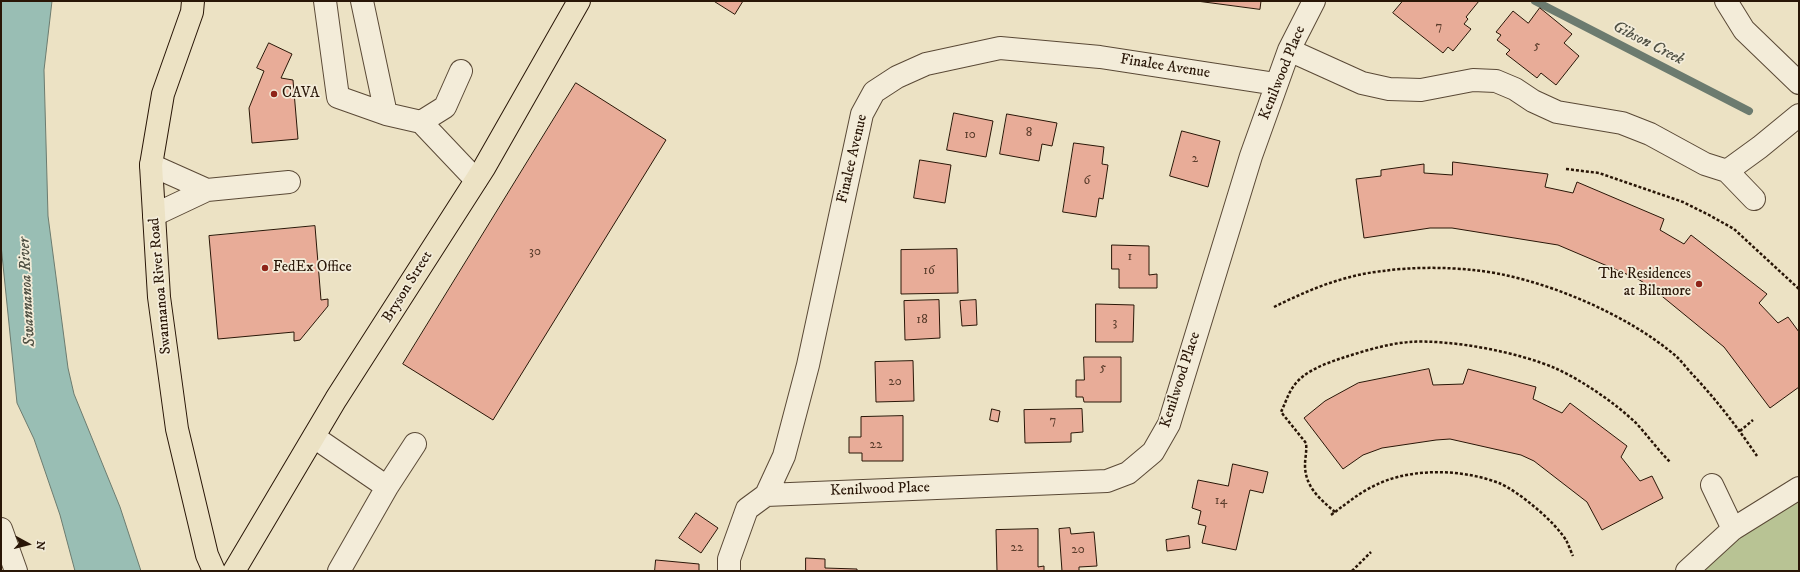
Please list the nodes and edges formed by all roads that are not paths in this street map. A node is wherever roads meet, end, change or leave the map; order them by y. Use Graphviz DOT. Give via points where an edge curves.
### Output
graph roads {
  1 [pos="192,1"];
  2 [pos="325,1"];
  3 [pos="362,1"];
  4 [pos="579,1"];
  5 [pos="1314,1"];
  6 [pos="1726,1"];
  7 [pos="1289,50"];
  8 [pos="461,72"];
  9 [pos="1799,83"];
  10 [pos="1276,84"];
  11 [pos="386,114"];
  12 [pos="1799,115"];
  13 [pos="421,122"];
  14 [pos="151,165"];
  15 [pos="1727,171"];
  16 [pos="476,180"];
  17 [pos="289,182"];
  18 [pos="207,190"];
  19 [pos="1754,198"];
  20 [pos="154,215"];
  21 [pos="314,437"];
  22 [pos="415,444"];
  23 [pos="1712,485"];
  24 [pos="387,487"];
  25 [pos="1799,488"];
  26 [pos="766,495"];
  27 [pos="1733,529"];
  28 [pos="1,530"];
  29 [pos="16,571"];
  30 [pos="214,571"];
  31 [pos="234,571"];
  32 [pos="339,571"];
  33 [pos="730,571"];
  34 [pos="1687,571"];
  1 -- 14 [label="main road, Swannanoa River Road" via="192,12 163,94"];
  2 -- 11 [label="street" via="338,97"];
  3 -- 11 [label="street"];
  4 -- 16 [label="main road, Bryson Street"];
  5 -- 7 [label="street, Kenilwood Place"];
  6 -- 9 [label="street" via="1744,30"];
  7 -- 10 [label="street, Kenilwood Place"];
  7 -- 15 [label="street" via="1362,83 1389,89 1421,90 1474,80 1496,81 1515,88 1533,101 1557,112 1622,123 1650,134 1705,164"];
  8 -- 13 [label="street" via="445,107"];
  10 -- 26 [label="street, Kenilwood Place" via="1251,156 1169,424 1153,452 1128,473 1107,481"];
  10 -- 26 [label="street, Finalee Avenue" via="1100,57 1000,48 926,64 897,77 874,92 862,114 804,380 784,456"];
  11 -- 13 [label="street"];
  12 -- 15 [label="street"];
  13 -- 16 [label="street"];
  14 -- 18 [label="street"];
  14 -- 20 [label="main road, Swannanoa River Road"];
  15 -- 19 [label="street"];
  16 -- 21 [label="main road, Bryson Street"];
  17 -- 18 [label="street"];
  18 -- 20 [label="street"];
  20 -- 30 [label="main road, Swannanoa River Road" via="159,297 177,429 207,554"];
  21 -- 24 [label="street"];
  21 -- 31 [label="main road, Bryson Street"];
  22 -- 24 [label="street"];
  23 -- 27 [label="street"];
  24 -- 32 [label="street"];
  25 -- 27 [label="street"];
  26 -- 33 [label="street, Finalee Avenue" via="747,509 729,559"];
  27 -- 34 [label="street"];
  28 -- 29 [label="street"];
}
